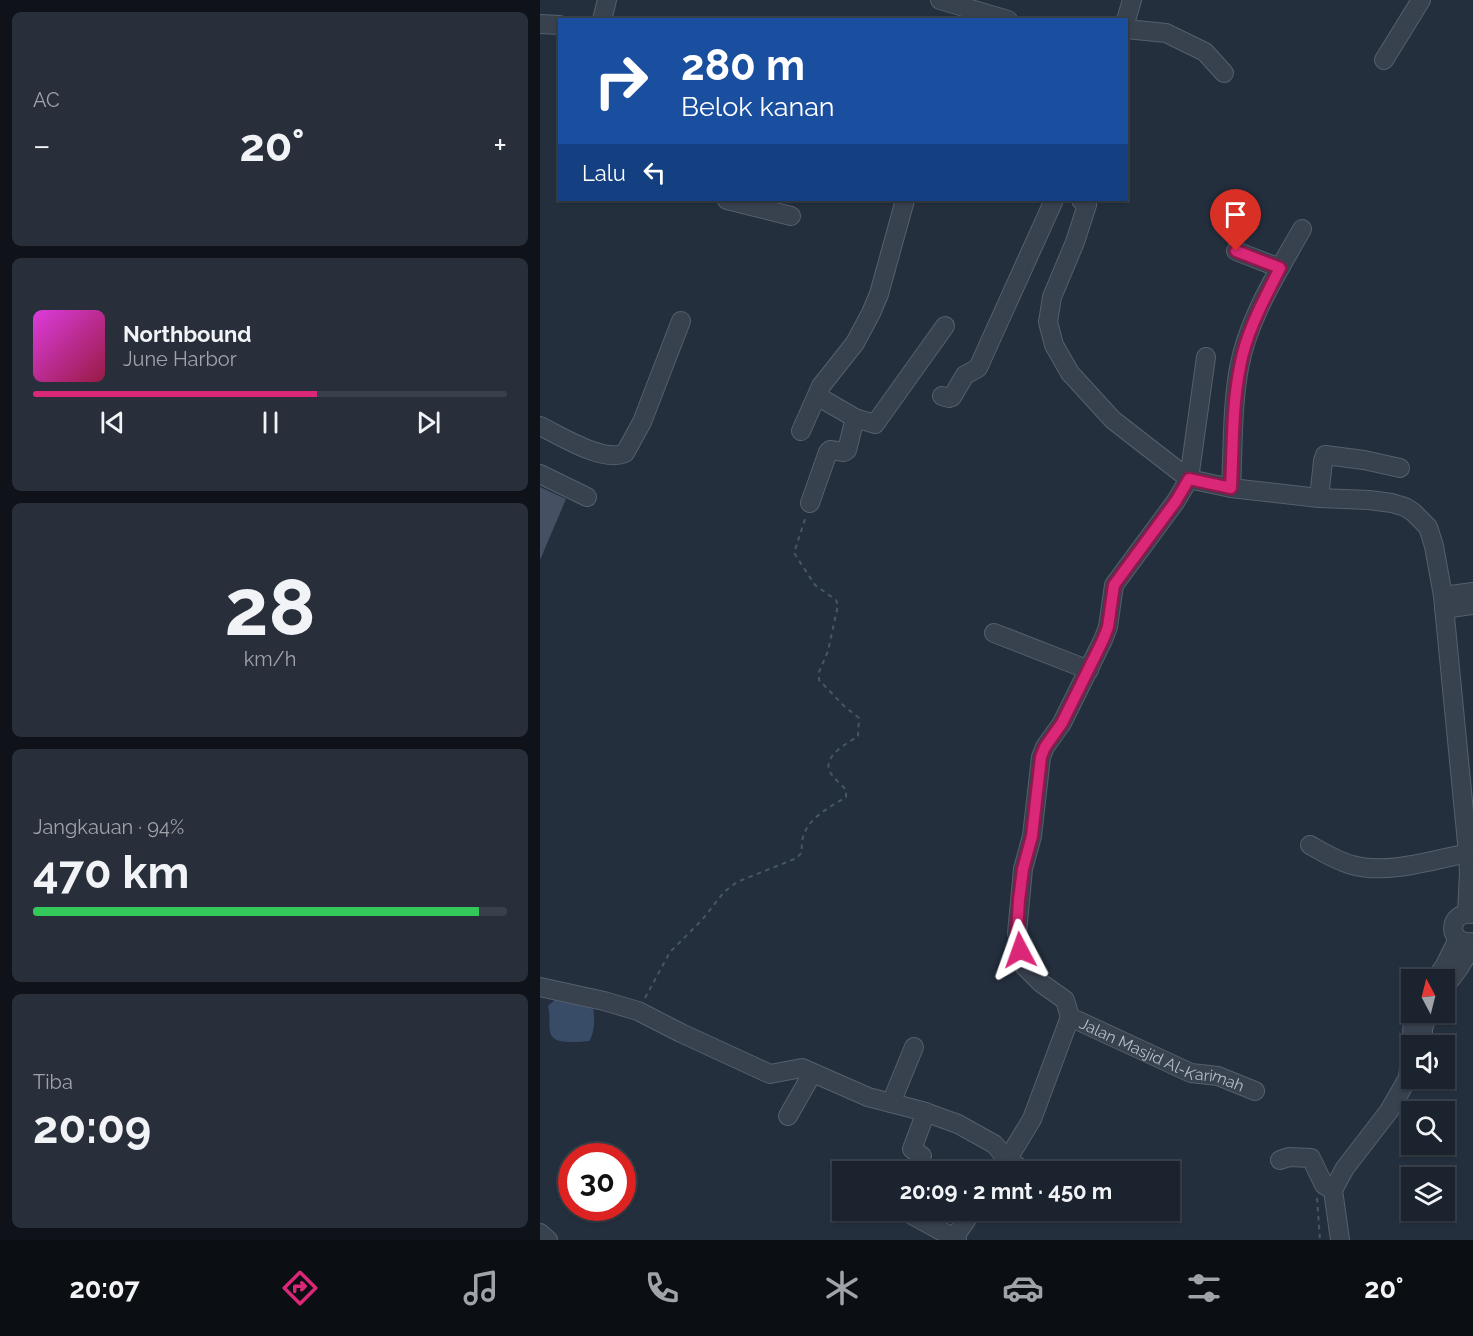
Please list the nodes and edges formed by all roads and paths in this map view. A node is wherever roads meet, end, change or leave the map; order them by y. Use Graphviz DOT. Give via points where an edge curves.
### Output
graph roads {
  1 [pos="607,0"];
  2 [pos="940,0"];
  3 [pos="1132,0"];
  4 [pos="1421,0"];
  5 [pos="602,18"];
  6 [pos="1001,18"];
  7 [pos="1127,18"];
  8 [pos="540,24"];
  9 [pos="558,25"];
  10 [pos="1128,28"];
  11 [pos="1384,60"];
  12 [pos="1224,72"];
  13 [pos="731,201"];
  14 [pos="904,201"];
  15 [pos="1054,201"];
  16 [pos="1084,201"];
  17 [pos="791,216"];
  18 [pos="1302,229"];
  19 [pos="1236,251"];
  20 [pos="1280,268"];
  21 [pos="681,321"];
  22 [pos="945,326"];
  23 [pos="1206,357"];
  24 [pos="817,396"];
  25 [pos="942,396"];
  26 [pos="855,418"];
  27 [pos="540,426"];
  28 [pos="801,431"];
  29 [pos="1400,468"];
  30 [pos="540,474"];
  31 [pos="1189,479"];
  32 [pos="1231,488"];
  33 [pos="587,496"];
  34 [pos="1319,498"];
  35 [pos="810,503"];
  36 [pos="1473,592"];
  37 [pos="1443,603"];
  38 [pos="1473,605"];
  39 [pos="994,633"];
  40 [pos="1089,670"];
  41 [pos="1310,845"];
  42 [pos="1469,845"];
  43 [pos="1470,914"];
  44 [pos="1468,942"];
  45 [pos="1442,969"];
  46 [pos="1455,974"];
  47 [pos="540,987"];
  48 [pos="638,1011"];
  49 [pos="1070,1017"];
  50 [pos="1413,1023"];
  51 [pos="914,1047"];
  52 [pos="812,1074"];
  53 [pos="1417,1089"];
  54 [pos="1256,1091"];
  55 [pos="891,1103"];
  56 [pos="926,1112"];
  57 [pos="788,1116"];
  58 [pos="1291,1158"];
  59 [pos="920,1161"];
  60 [pos="1002,1161"];
  61 [pos="1007,1161"];
  62 [pos="1329,1188"];
  63 [pos="1337,1217"];
  64 [pos="923,1221"];
  65 [pos="967,1221"];
  66 [pos="956,1239"];
  67 [pos="1320,1240"];
  68 [pos="1340,1240"];
  1 -- 5 [label="street"];
  2 -- 6 [label="street"];
  3 -- 7 [label="street"];
  4 -- 11 [label="street"];
  8 -- 9 [label="street"];
  10 -- 12 [label="street" via="1166,33 1205,52"];
  13 -- 17 [label="street"];
  14 -- 24 [label="street" via="871,313"];
  15 -- 25 [label="street" via="978,368 964,375 952,397"];
  16 -- 31 [label="street" via="1075,242 1052,297 1050,333 1070,373 1113,420"];
  18 -- 20 [label="street"];
  19 -- 20 [label="street"];
  20 -- 32 [label="street" via="1252,325 1240,365"];
  21 -- 27 [label="street" via="626,453 597,453"];
  22 -- 26 [label="street" via="878,422 871,424"];
  23 -- 31 [label="street"];
  24 -- 26 [label="street"];
  24 -- 28 [label="street"];
  26 -- 35 [label="street" via="847,450 828,452"];
  29 -- 34 [label="street" via="1325,455"];
  30 -- 33 [label="street"];
  31 -- 32 [label="street"];
  31 -- 40 [label="street" via="1114,585 1108,627"];
  32 -- 34 [label="street"];
  34 -- 37 [label="street" via="1369,500 1413,512 1428,527"];
  35 -- 48 [label="path" via="794,554 815,585 838,605 819,680 859,718 860,724 858,736 830,757 828,765 846,790 846,797 807,825 802,852 797,858 737,882 724,892 670,952"];
  36 -- 37 [label="street"];
  37 -- 38 [label="street"];
  37 -- 42 [label="street"];
  39 -- 40 [label="street"];
  40 -- 49 [label="street" via="1041,757 1017,933 1025,967 1065,1000"];
  41 -- 42 [label="street" via="1332,858 1373,868 1414,865"];
  42 -- 43 [label="street"];
  43 -- 44 [label="street" via="1460,915 1453,926 1454,933"];
  44 -- 45 [label="street"];
  44 -- 46 [label="street"];
  47 -- 48 [label="street"];
  48 -- 52 [label="street" via="770,1074 802,1068"];
  49 -- 54 [label="street, Jalan Masjid Al-Karimah" via="1191,1074 1218,1076"];
  49 -- 61 [label="street" via="1032,1119"];
  50 -- 62 [label="street" via="1408,1078 1389,1111"];
  51 -- 55 [label="street"];
  52 -- 55 [label="street"];
  52 -- 57 [label="street"];
  53 -- 63 [label="street" via="1347,1185"];
  55 -- 56 [label="street"];
  56 -- 59 [label="street" via="912,1149 922,1156"];
  56 -- 60 [label="street" via="980,1128"];
  58 -- 62 [label="street" via="1313,1160"];
  62 -- 63 [label="street"];
  62 -- 67 [label="path" via="1316,1200"];
  63 -- 68 [label="street"];
  64 -- 66 [label="street"];
  65 -- 66 [label="street"];
}
